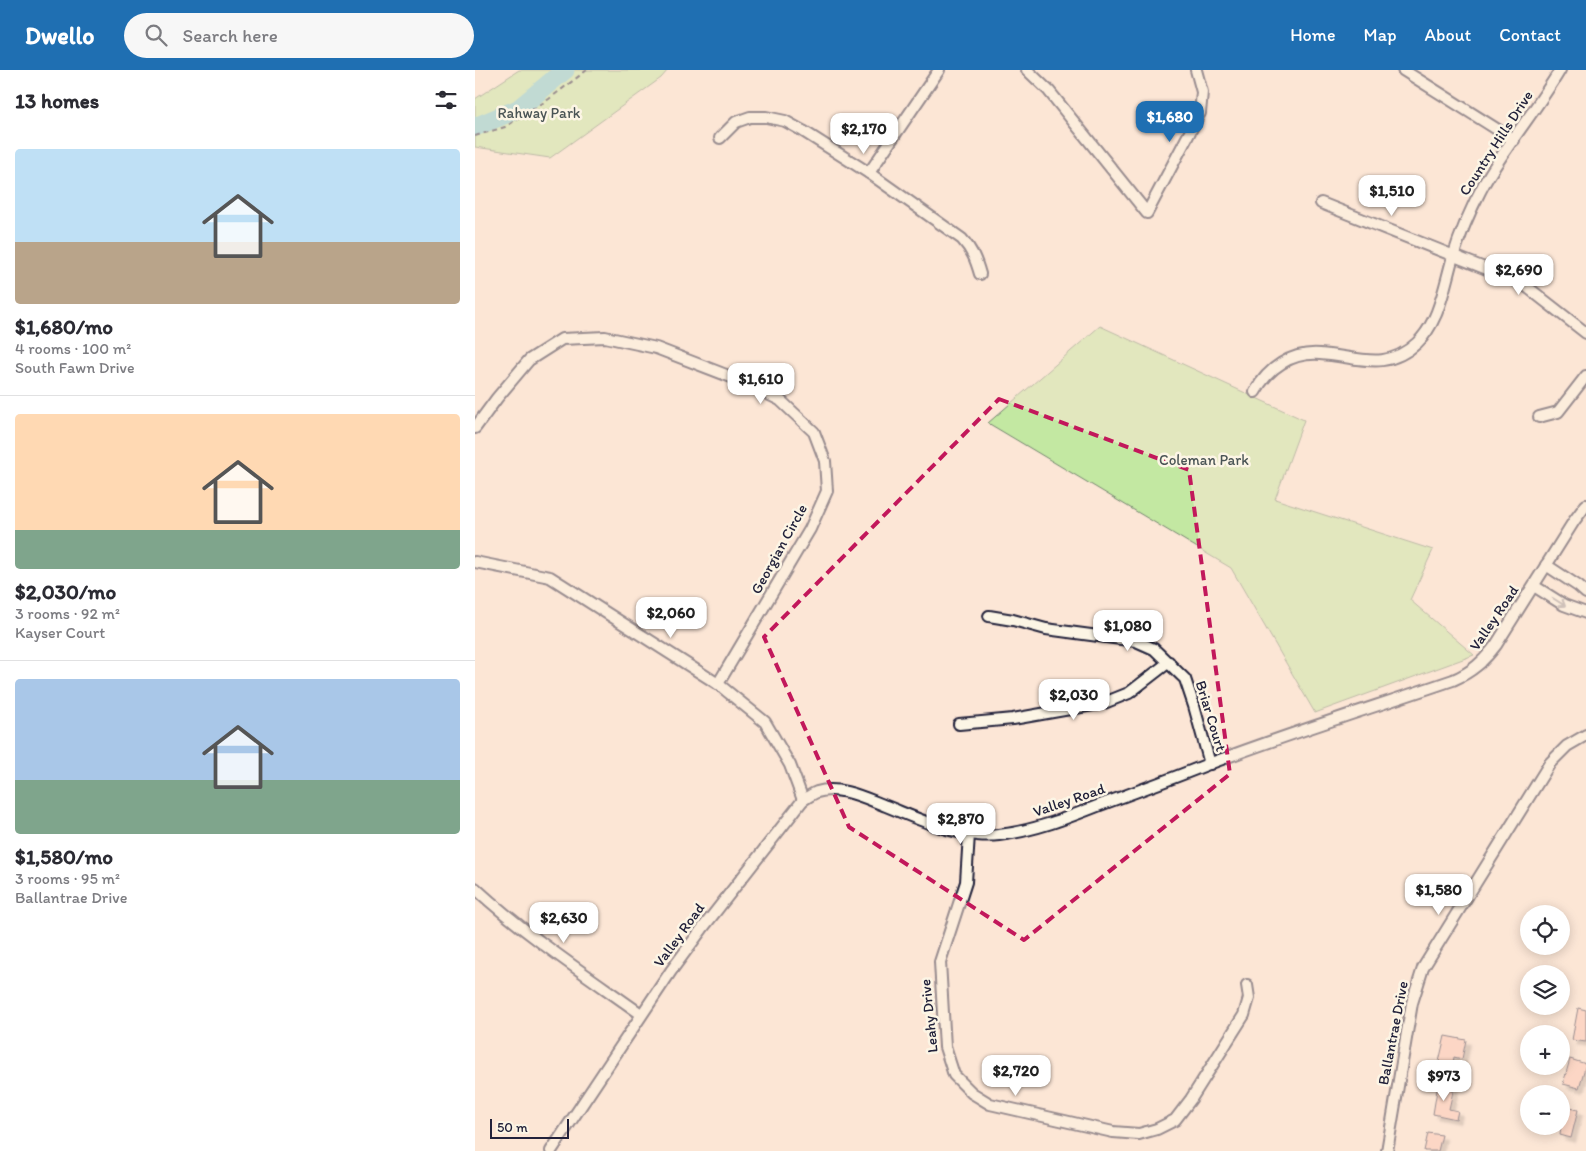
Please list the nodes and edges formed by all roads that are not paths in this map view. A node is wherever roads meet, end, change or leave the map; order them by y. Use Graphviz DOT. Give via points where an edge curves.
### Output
graph roads {
  1 [pos="939,70"];
  2 [pos="1027,70"];
  3 [pos="1196,70"];
  4 [pos="1403,70"];
  5 [pos="1560,70"];
  6 [pos="720,138"];
  7 [pos="1514,140"];
  8 [pos="869,173"];
  9 [pos="1321,202"];
  10 [pos="1454,255"];
  11 [pos="980,274"];
  12 [pos="1586,333"];
  13 [pos="1586,376"];
  14 [pos="1255,392"];
  15 [pos="1539,418"];
  16 [pos="475,428"];
  17 [pos="1586,505"];
  18 [pos="475,562"];
  19 [pos="1546,565"];
  20 [pos="1534,586"];
  21 [pos="1586,593"];
  22 [pos="1586,613"];
  23 [pos="989,616"];
  24 [pos="1169,662"];
  25 [pos="718,684"];
  26 [pos="959,724"];
  27 [pos="1586,735"];
  28 [pos="1210,764"];
  29 [pos="803,800"];
  30 [pos="969,834"];
  31 [pos="475,888"];
  32 [pos="1247,985"];
  33 [pos="641,1014"];
  34 [pos="551,1151"];
  35 [pos="1387,1151"];
  1 -- 8 [label="street"];
  2 -- 3 [label="street" via="1049,91 1147,214 1199,113 1202,92"];
  4 -- 7 [label="street"];
  5 -- 7 [label="street, Country Hills Drive"];
  6 -- 8 [label="street" via="736,122 750,116 785,121"];
  7 -- 10 [label="street, Country Hills Drive" via="1477,198"];
  8 -- 11 [label="street" via="962,239 976,257"];
  9 -- 10 [label="street"];
  10 -- 12 [label="street" via="1522,283"];
  10 -- 14 [label="street, Country Hills Drive" via="1437,312 1416,344 1378,361 1320,354 1293,358 1262,379"];
  13 -- 15 [label="street" via="1558,412"];
  16 -- 25 [label="street, Georgian Circle" via="529,360 562,339 605,337 655,348 739,380 779,400 814,432 825,461 827,490 810,529"];
  17 -- 19 [label="street, Valley Road"];
  18 -- 25 [label="street" via="550,577"];
  19 -- 20 [label="street, Valley Road"];
  19 -- 21 [label="street"];
  20 -- 22 [label="street, one-way" via="1564,605"];
  20 -- 28 [label="street, Valley Road" via="1496,645 1483,662 1467,674"];
  23 -- 24 [label="street, Briar Court" via="1046,629 1136,641 1154,649"];
  24 -- 26 [label="street" via="1129,693 1104,703 1013,719"];
  24 -- 28 [label="street, Briar Court" via="1185,678"];
  25 -- 29 [label="street" via="765,722 790,765"];
  27 -- 35 [label="street, Ballantrae Drive" via="1567,746 1550,763 1423,968 1412,1003"];
  28 -- 30 [label="street, Valley Road" via="1051,824 1016,833"];
  29 -- 30 [label="street, Valley Road" via="817,792 843,792 931,824"];
  29 -- 33 [label="street, Valley Road" via="702,928"];
  30 -- 32 [label="street, Leahy Drive" via="967,882 940,962 945,1047 954,1075 972,1093 990,1104 1113,1132 1139,1134 1157,1129 1175,1120 1244,1015 1249,998"];
  31 -- 33 [label="street" via="555,953"];
  33 -- 34 [label="street, Valley Road"];
}
